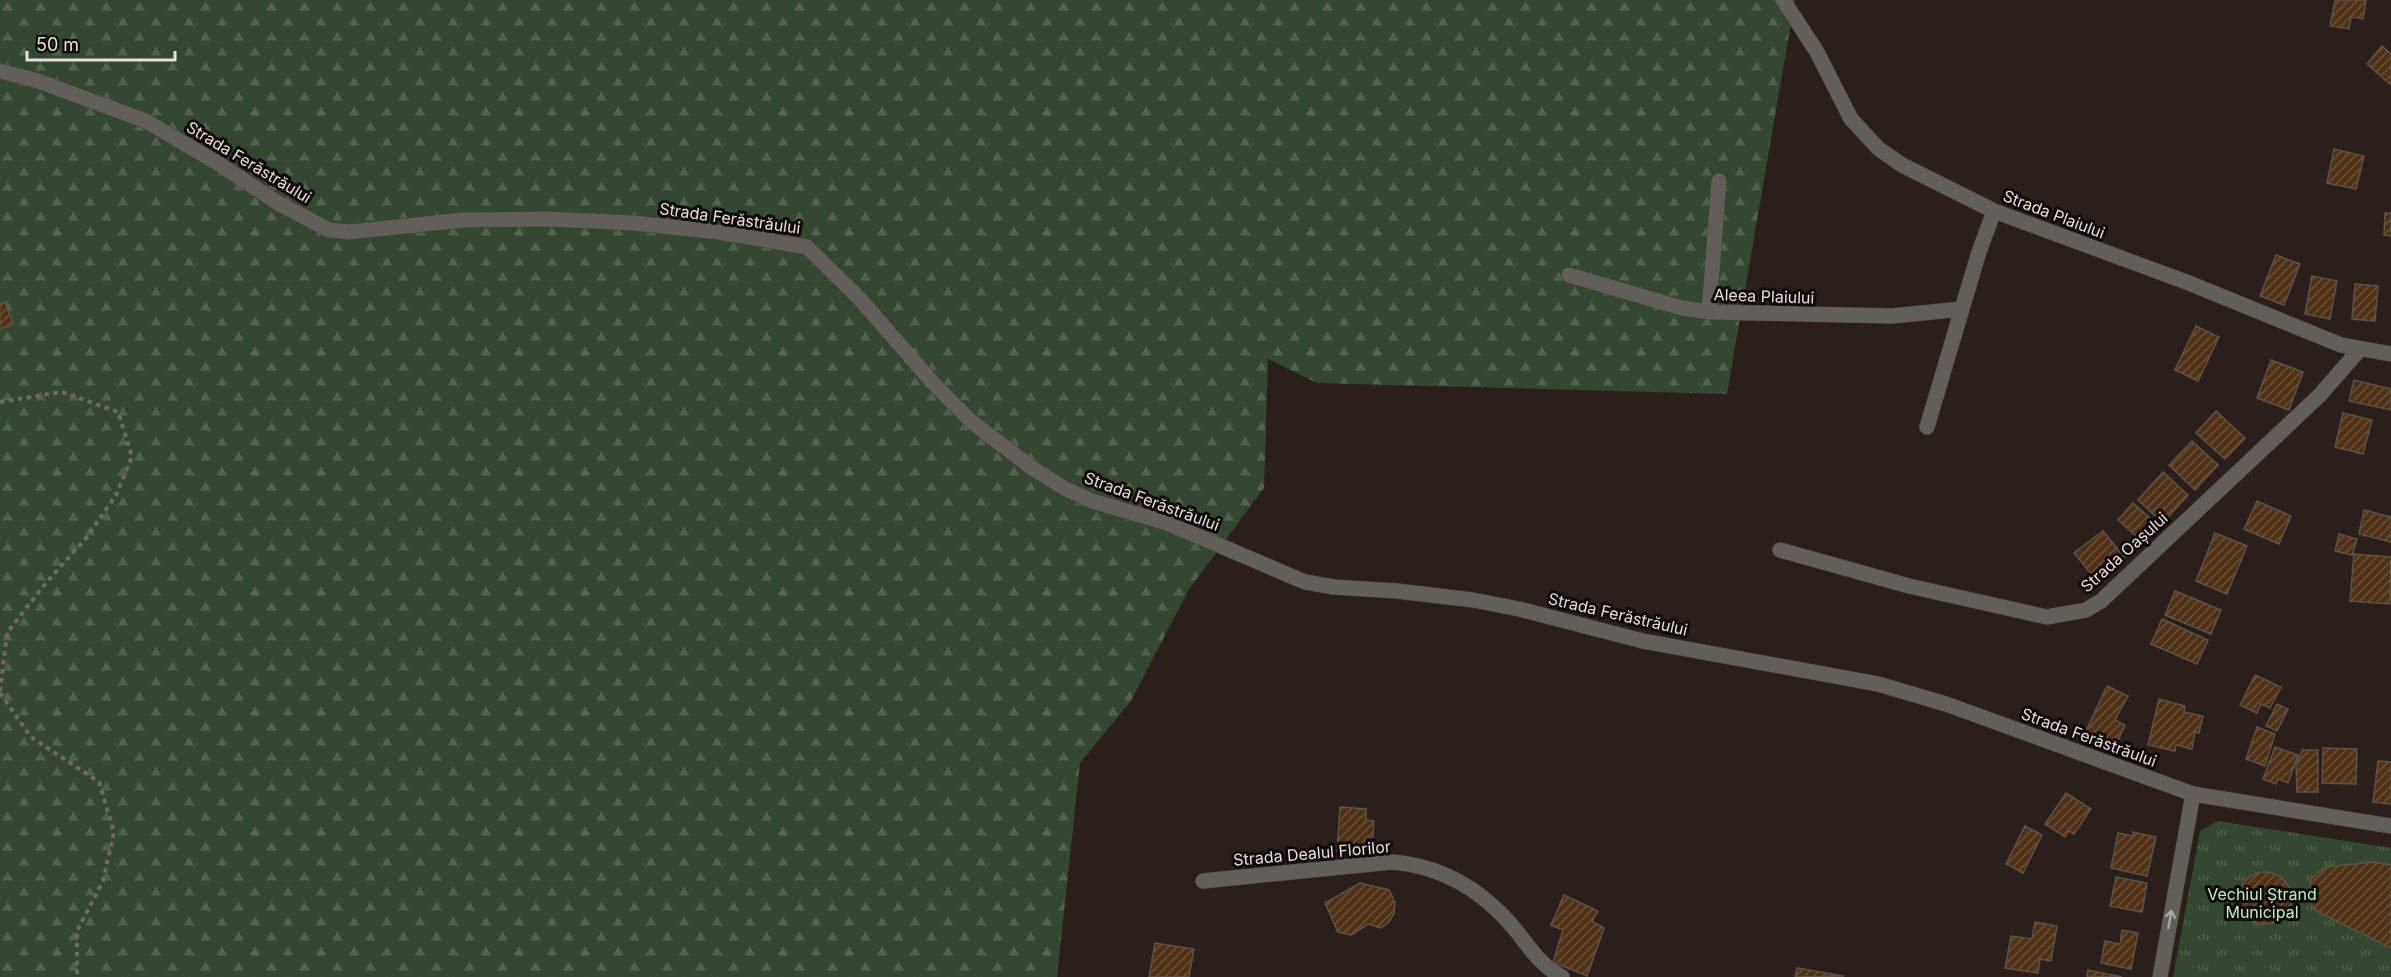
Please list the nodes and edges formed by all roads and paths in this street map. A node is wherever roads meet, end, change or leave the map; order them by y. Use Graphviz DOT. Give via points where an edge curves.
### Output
graph roads {
  1 [pos="1783,0"];
  2 [pos="0,71"];
  3 [pos="1719,181"];
  4 [pos="1994,211"];
  5 [pos="1569,275"];
  6 [pos="1962,309"];
  7 [pos="1709,312"];
  8 [pos="2359,350"];
  9 [pos="2391,354"];
  10 [pos="0,402"];
  11 [pos="1927,428"];
  12 [pos="1780,550"];
  13 [pos="0,692"];
  14 [pos="2193,794"];
  15 [pos="2391,826"];
  16 [pos="1203,881"];
  17 [pos="77,977"];
  18 [pos="1562,977"];
  19 [pos="2160,977"];
  1 -- 4 [label="street, Strada Plaiului" via="1851,119 1879,149 1902,165"];
  2 -- 14 [label="street, Strada Ferăstrăului" via="38,81 146,122 329,231 463,220 547,219 644,224 807,247 972,422 1032,468 1092,501 1167,523 1305,582 1473,600 1643,641 1878,684"];
  3 -- 7 [label="street"];
  4 -- 6 [label="street"];
  4 -- 8 [label="street, Strada Plaiului"];
  5 -- 7 [label="street, Aleea Plaiului" via="1682,308"];
  6 -- 7 [label="street, Aleea Plaiului" via="1892,316"];
  6 -- 11 [label="street"];
  8 -- 9 [label="street, Strada Plaiului"];
  8 -- 12 [label="street, Strada Oașului" via="2320,395 2101,601 2086,610 2047,616 1910,586"];
  10 -- 13 [label="path" via="62,392 118,412 132,457 116,495 87,537 6,633"];
  13 -- 17 [label="path" via="31,737 99,782 114,832 103,880 76,931"];
  14 -- 15 [label="street, Strada Ferăstrăului"];
  19 -- 14 [label="street, one-way"];
  16 -- 18 [label="street, Strada Dealul Florilor" via="1392,862 1416,864 1465,884 1513,927 1546,968"];
}
